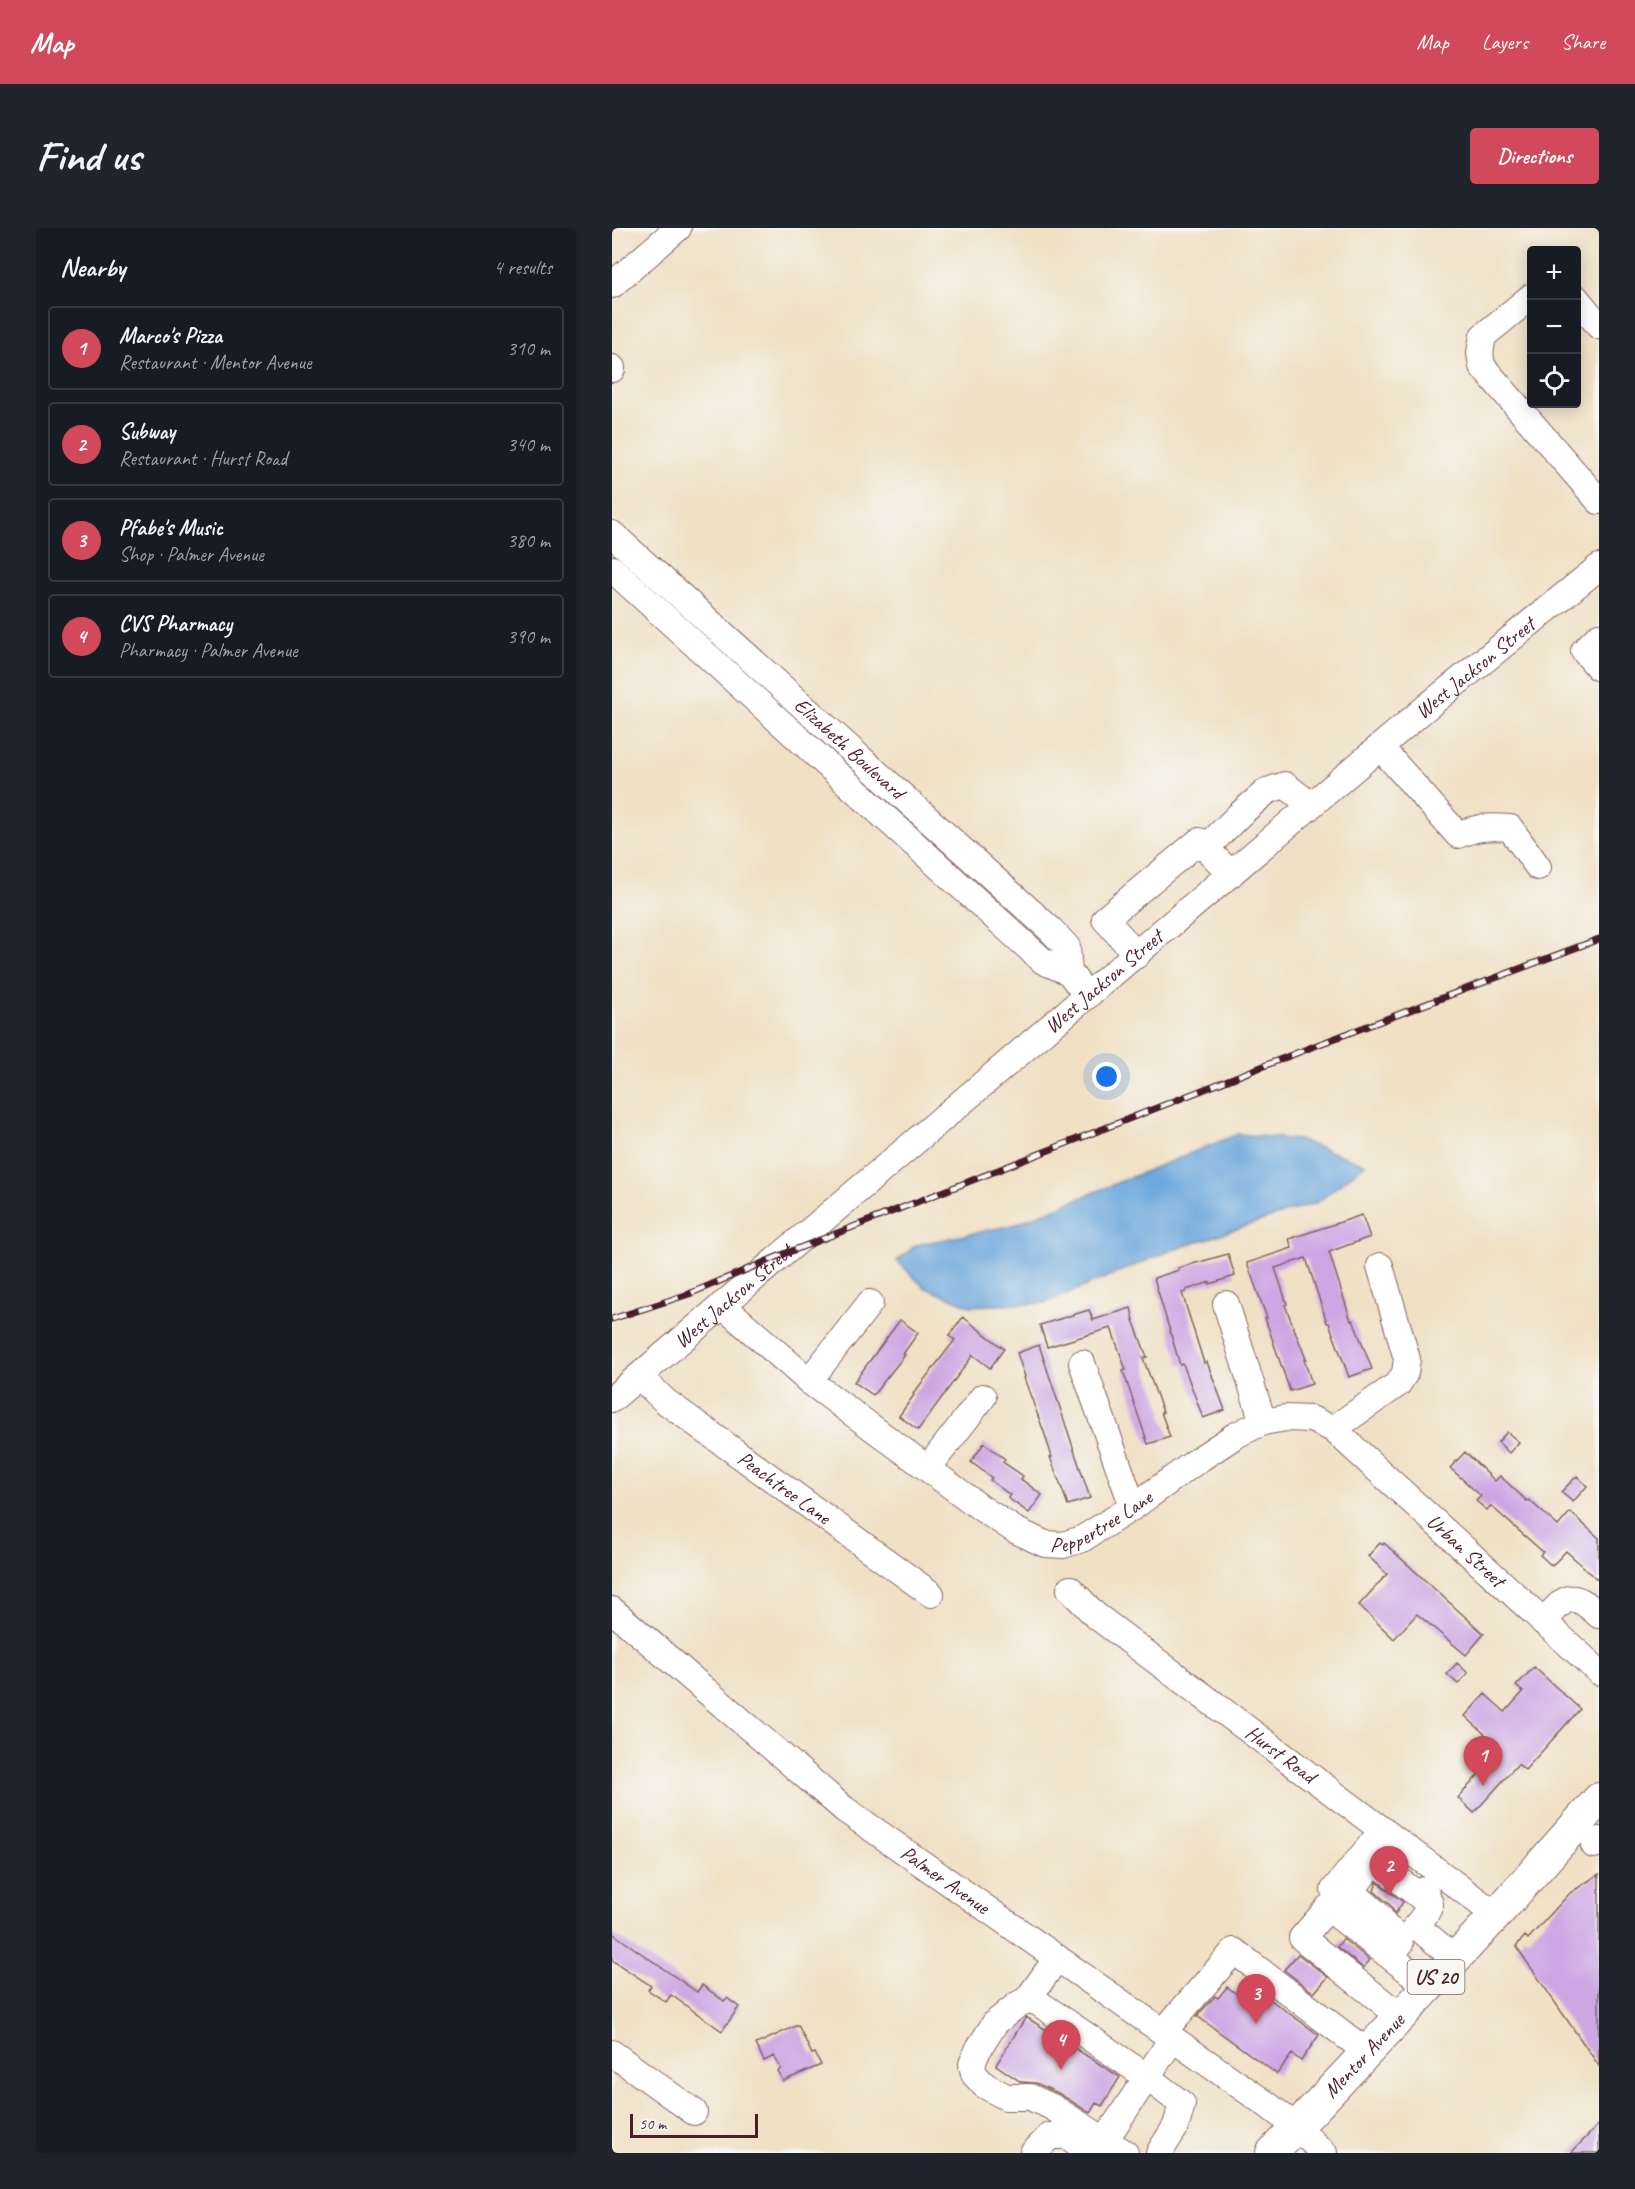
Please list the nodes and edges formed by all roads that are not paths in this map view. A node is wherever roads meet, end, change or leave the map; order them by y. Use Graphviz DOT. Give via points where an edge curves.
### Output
graph roads {
  1 [pos="678,228"];
  2 [pos="612,284"];
  3 [pos="1527,300"];
  4 [pos="1578,300"];
  5 [pos="1599,326"];
  6 [pos="1599,501"];
  7 [pos="612,534"];
  8 [pos="1599,567"];
  9 [pos="612,569"];
  10 [pos="1599,636"];
  11 [pos="1599,668"];
  12 [pos="1380,747"];
  13 [pos="1311,805"];
  14 [pos="1206,848"];
  15 [pos="1538,867"];
  16 [pos="1230,874"];
  17 [pos="1137,955"];
  18 [pos="1069,972"];
  19 [pos="1087,996"];
  20 [pos="1380,1266"];
  21 [pos="870,1303"];
  22 [pos="1226,1304"];
  23 [pos="722,1305"];
  24 [pos="1082,1363"];
  25 [pos="640,1377"];
  26 [pos="809,1381"];
  27 [pos="983,1397"];
  28 [pos="612,1400"];
  29 [pos="1263,1422"];
  30 [pos="1333,1429"];
  31 [pos="928,1468"];
  32 [pos="1133,1507"];
  33 [pos="1070,1589"];
  34 [pos="931,1594"];
  35 [pos="612,1610"];
  36 [pos="1599,1615"];
  37 [pos="1543,1622"];
  38 [pos="1599,1672"];
  39 [pos="1599,1799"];
  40 [pos="1375,1839"];
  41 [pos="1430,1904"];
  42 [pos="1496,1915"];
  43 [pos="1408,1935"];
  44 [pos="1057,1958"];
  45 [pos="1440,1974"];
  46 [pos="1027,2000"];
  47 [pos="1400,2016"];
  48 [pos="1168,2035"];
  49 [pos="1367,2052"];
  50 [pos="612,2053"];
  51 [pos="1147,2077"];
  52 [pos="694,2112"];
  53 [pos="1296,2127"];
  54 [pos="1109,2149"];
  55 [pos="1033,2153"];
  56 [pos="1160,2153"];
  57 [pos="1272,2153"];
  58 [pos="1324,2153"];
  1 -- 2 [label="street"];
  3 -- 6 [label="street" via="1483,336 1482,366"];
  4 -- 5 [label="street"];
  7 -- 18 [label="street, Elizabeth Boulevard" via="1052,931 1066,947"];
  8 -- 12 [label="street, West Jackson Street"];
  9 -- 18 [label="street, Elizabeth Boulevard" via="1043,961"];
  10 -- 11 [label="street" via="1584,651"];
  12 -- 13 [label="street, West Jackson Street"];
  12 -- 15 [label="street" via="1458,835 1489,826 1510,828"];
  13 -- 14 [label="street" via="1285,785 1267,791"];
  13 -- 16 [label="street, West Jackson Street"];
  14 -- 16 [label="street"];
  14 -- 17 [label="street" via="1199,841 1105,919"];
  16 -- 17 [label="street, West Jackson Street"];
  17 -- 19 [label="street, West Jackson Street"];
  18 -- 19 [label="street, Elizabeth Boulevard"];
  19 -- 23 [label="street, West Jackson Street"];
  20 -- 30 [label="street" via="1407,1359 1405,1373 1398,1384"];
  21 -- 26 [label="street"];
  22 -- 29 [label="street"];
  23 -- 25 [label="street, West Jackson Street"];
  23 -- 26 [label="street, Peppertree Lane"];
  24 -- 32 [label="street"];
  25 -- 28 [label="street, West Jackson Street"];
  25 -- 34 [label="street, Peachtree Lane" via="665,1401"];
  26 -- 31 [label="street, Peppertree Lane"];
  27 -- 31 [label="street"];
  29 -- 30 [label="street, Peppertree Lane" via="1311,1419"];
  29 -- 32 [label="street, Peppertree Lane" via="1236,1435"];
  30 -- 37 [label="street, Urban Street"];
  31 -- 32 [label="street, Peppertree Lane" via="1006,1525 1045,1544 1063,1545 1082,1539"];
  33 -- 40 [label="street, Hurst Road" via="1095,1615"];
  35 -- 44 [label="street, Palmer Avenue" via="844,1809"];
  36 -- 37 [label="street" via="1575,1598 1561,1602"];
  37 -- 38 [label="street, Urban Street"];
  39 -- 42 [label="main road, Mentor Avenue / US 20"];
  40 -- 41 [label="street" via="1426,1891"];
  40 -- 42 [label="street, Hurst Road"];
  40 -- 43 [label="street" via="1334,1890"];
  41 -- 43 [label="street"];
  41 -- 43 [label="street" via="1379,1865 1371,1866 1356,1885 1357,1897 1380,1915 1385,1925 1398,1935"];
  42 -- 45 [label="main road, Mentor Avenue / US 20"];
  43 -- 45 [label="street"];
  44 -- 46 [label="street"];
  44 -- 48 [label="street, Palmer Avenue"];
  45 -- 47 [label="main road, Mentor Avenue / US 20"];
  45 -- 47 [label="street" via="1328,1908 1302,1938"];
  46 -- 51 [label="street" via="1037,2002"];
  46 -- 54 [label="street" via="995,2023 972,2064 974,2074 984,2085 1006,2097 1030,2097 1052,2107"];
  47 -- 49 [label="main road, Mentor Avenue / US 20"];
  48 -- 49 [label="street" via="1234,1950"];
  48 -- 51 [label="street"];
  48 -- 53 [label="street, Palmer Avenue"];
  49 -- 53 [label="main road, Mentor Avenue / US 20"];
  50 -- 52 [label="street"];
  51 -- 54 [label="street"];
  51 -- 56 [label="street" via="1182,2104 1176,2126"];
  53 -- 57 [label="main road, Mentor Avenue / US 20"];
  53 -- 58 [label="street, Palmer Avenue"];
  54 -- 55 [label="street" via="1068,2136 1050,2136"];
}
